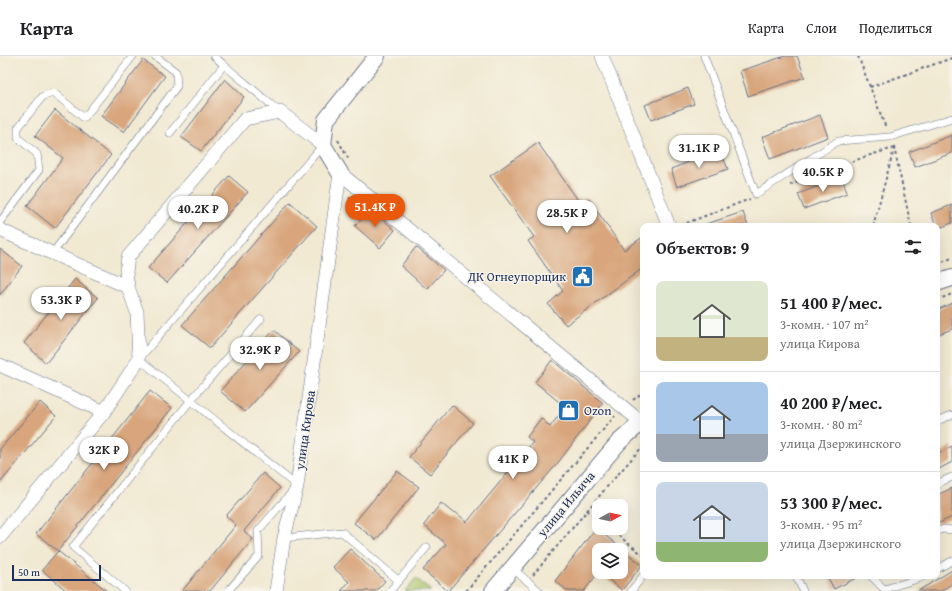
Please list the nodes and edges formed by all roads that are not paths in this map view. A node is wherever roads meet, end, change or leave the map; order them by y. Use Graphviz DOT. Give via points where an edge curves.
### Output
graph roads {
  1 [pos="133,56"];
  2 [pos="155,56"];
  3 [pos="214,56"];
  4 [pos="377,56"];
  5 [pos="602,56"];
  6 [pos="704,56"];
  7 [pos="224,65"];
  8 [pos="280,112"];
  9 [pos="952,118"];
  10 [pos="170,133"];
  11 [pos="323,145"];
  12 [pos="340,173"];
  13 [pos="0,222"];
  14 [pos="668,223"];
  15 [pos="0,230"];
  16 [pos="52,254"];
  17 [pos="952,278"];
  18 [pos="940,282"];
  19 [pos="128,287"];
  20 [pos="261,319"];
  21 [pos="139,359"];
  22 [pos="0,366"];
  23 [pos="191,400"];
  24 [pos="104,412"];
  25 [pos="952,415"];
  26 [pos="940,419"];
  27 [pos="640,420"];
  28 [pos="640,423"];
  29 [pos="952,477"];
  30 [pos="940,483"];
  31 [pos="297,486"];
  32 [pos="940,530"];
  33 [pos="952,530"];
  34 [pos="0,537"];
  35 [pos="284,538"];
  36 [pos="427,547"];
  37 [pos="952,561"];
  38 [pos="940,567"];
  39 [pos="512,568"];
  40 [pos="641,579"];
  41 [pos="797,579"];
  42 [pos="874,579"];
  43 [pos="914,579"];
  44 [pos="399,580"];
  45 [pos="125,591"];
  46 [pos="228,591"];
  47 [pos="276,591"];
  48 [pos="390,591"];
  49 [pos="493,591"];
  50 [pos="539,591"];
  51 [pos="631,591"];
  52 [pos="803,591"];
  1 -- 13 [label="lane" via="84,118 54,93 43,96 18,128 18,138 37,154 39,170"];
  2 -- 16 [label="lane" via="176,72 177,86"];
  3 -- 7 [label="lane"];
  4 -- 11 [label="street" via="326,120"];
  5 -- 14 [label="street"];
  6 -- 9 [label="lane" via="756,194 838,141 890,137"];
  7 -- 8 [label="lane"];
  7 -- 10 [label="lane"];
  8 -- 11 [label="street"];
  8 -- 19 [label="street" via="245,119 128,257"];
  11 -- 12 [label="street"];
  11 -- 21 [label="lane"];
  12 -- 27 [label="street"];
  12 -- 31 [label="street, улица Кирова"];
  15 -- 16 [label="street"];
  16 -- 19 [label="street"];
  17 -- 18 [label="street"];
  19 -- 21 [label="street" via="137,312"];
  20 -- 23 [label="lane"];
  21 -- 23 [label="lane"];
  21 -- 24 [label="street"];
  22 -- 24 [label="street"];
  23 -- 31 [label="lane"];
  23 -- 45 [label="lane" via="73,546"];
  24 -- 34 [label="street"];
  25 -- 26 [label="lane"];
  28 -- 39 [label="street, улица Ильича" via="619,442"];
  29 -- 30 [label="lane"];
  31 -- 35 [label="street, улица Кирова"];
  31 -- 46 [label="lane" via="258,531 260,556"];
  32 -- 33 [label="lane"];
  35 -- 44 [label="lane" via="342,532"];
  35 -- 47 [label="street, улица Кирова"];
  36 -- 44 [label="lane"];
  37 -- 38 [label="lane"];
  39 -- 49 [label="street, улица Ильича"];
  39 -- 50 [label="lane"];
  40 -- 51 [label="lane"];
  41 -- 52 [label="lane"];
  42 -- 43 [label="lane" via="884,589"];
  44 -- 48 [label="lane"];
}
